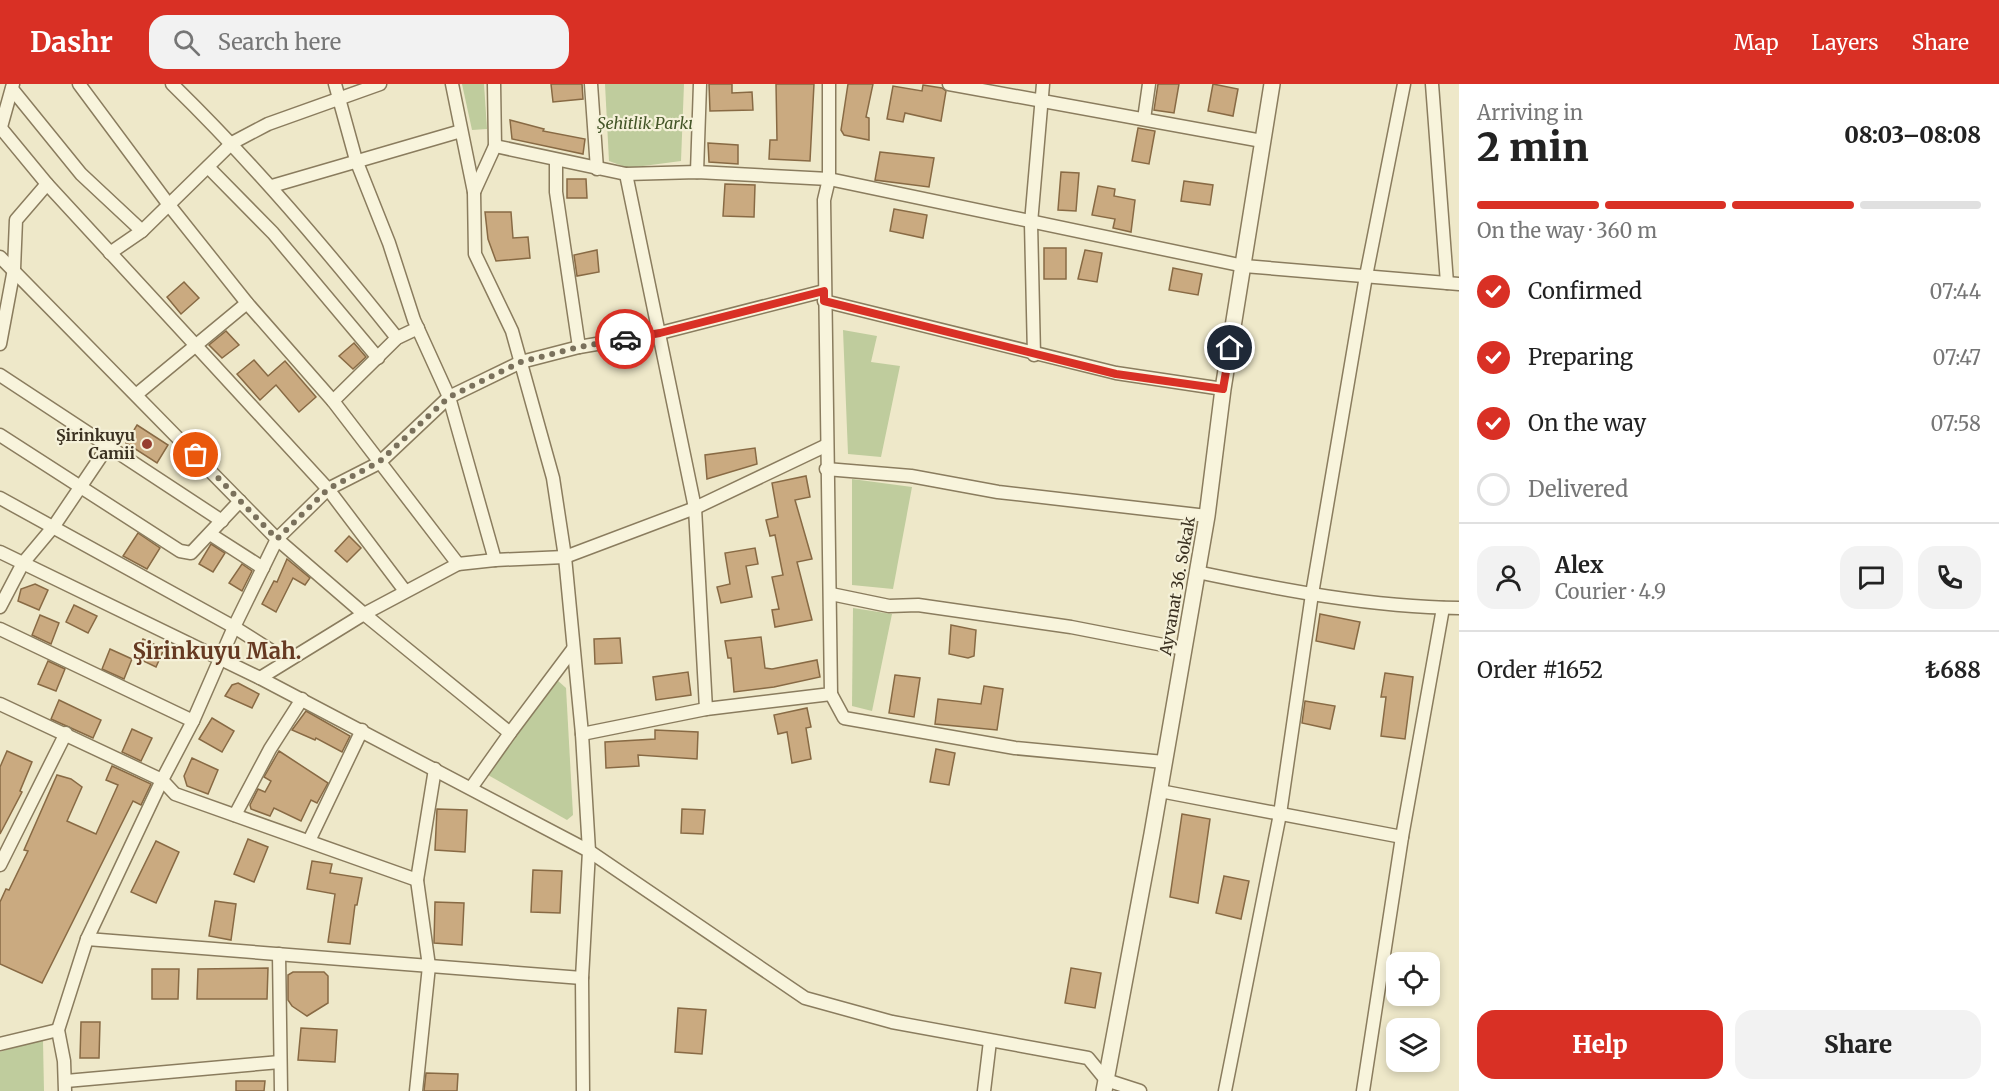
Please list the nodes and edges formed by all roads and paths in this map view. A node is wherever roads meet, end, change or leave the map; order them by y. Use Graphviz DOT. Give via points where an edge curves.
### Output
graph roads {
  1 [pos="79,84"];
  2 [pos="172,84"];
  3 [pos="335,84"];
  4 [pos="380,84"];
  5 [pos="452,84"];
  6 [pos="494,84"];
  7 [pos="591,84"];
  8 [pos="700,84"];
  9 [pos="829,84"];
  10 [pos="949,84"];
  11 [pos="1043,84"];
  12 [pos="1149,84"];
  13 [pos="1272,84"];
  14 [pos="1404,84"];
  15 [pos="1432,84"];
  16 [pos="12,86"];
  17 [pos="339,98"];
  18 [pos="1042,101"];
  19 [pos="1144,119"];
  20 [pos="0,127"];
  21 [pos="461,131"];
  22 [pos="1262,141"];
  23 [pos="232,143"];
  24 [pos="495,146"];
  25 [pos="356,160"];
  26 [pos="556,160"];
  27 [pos="208,167"];
  28 [pos="597,169"];
  29 [pos="697,172"];
  30 [pos="626,174"];
  31 [pos="830,179"];
  32 [pos="47,184"];
  33 [pos="272,186"];
  34 [pos="474,192"];
  35 [pos="169,205"];
  36 [pos="1031,223"];
  37 [pos="142,231"];
  38 [pos="110,253"];
  39 [pos="0,257"];
  40 [pos="1244,267"];
  41 [pos="14,269"];
  42 [pos="1366,276"];
  43 [pos="1453,283"];
  44 [pos="824,296"];
  45 [pos="247,303"];
  46 [pos="3,321"];
  47 [pos="418,328"];
  48 [pos="660,333"];
  49 [pos="397,338"];
  50 [pos="0,344"];
  51 [pos="194,345"];
  52 [pos="579,347"];
  53 [pos="1034,355"];
  54 [pos="378,358"];
  55 [pos="521,362"];
  56 [pos="0,375"];
  57 [pos="1223,389"];
  58 [pos="137,394"];
  59 [pos="449,397"];
  60 [pos="333,401"];
  61 [pos="0,435"];
  62 [pos="108,446"];
  63 [pos="825,446"];
  64 [pos="379,462"];
  65 [pos="826,469"];
  66 [pos="80,487"];
  67 [pos="328,489"];
  68 [pos="0,498"];
  69 [pos="240,501"];
  70 [pos="695,508"];
  71 [pos="1207,516"];
  72 [pos="222,521"];
  73 [pos="54,526"];
  74 [pos="210,534"];
  75 [pos="277,539"];
  76 [pos="0,552"];
  77 [pos="565,556"];
  78 [pos="495,560"];
  79 [pos="23,562"];
  80 [pos="459,564"];
  81 [pos="263,568"];
  82 [pos="1197,572"];
  83 [pos="4,588"];
  84 [pos="405,591"];
  85 [pos="831,594"];
  86 [pos="1312,594"];
  87 [pos="0,607"];
  88 [pos="1443,608"];
  89 [pos="1459,608"];
  90 [pos="364,614"];
  91 [pos="234,627"];
  92 [pos="0,629"];
  93 [pos="573,649"];
  94 [pos="1184,649"];
  95 [pos="220,660"];
  96 [pos="286,660"];
  97 [pos="260,678"];
  98 [pos="831,694"];
  99 [pos="302,699"];
  100 [pos="0,704"];
  101 [pos="706,710"];
  102 [pos="193,721"];
  103 [pos="362,730"];
  104 [pos="66,733"];
  105 [pos="510,733"];
  106 [pos="582,734"];
  107 [pos="1164,762"];
  108 [pos="435,769"];
  109 [pos="162,780"];
  110 [pos="471,788"];
  111 [pos="1160,791"];
  112 [pos="1280,814"];
  113 [pos="235,815"];
  114 [pos="1402,837"];
  115 [pos="309,841"];
  116 [pos="589,851"];
  117 [pos="0,865"];
  118 [pos="417,880"];
  119 [pos="87,939"];
  120 [pos="279,954"];
  121 [pos="429,966"];
  122 [pos="582,978"];
  123 [pos="58,1030"];
  124 [pos="990,1041"];
  125 [pos="0,1044"];
  126 [pos="280,1062"];
  127 [pos="1105,1085"];
  128 [pos="65,1086"];
  129 [pos="281,1091"];
  130 [pos="416,1091"];
  131 [pos="583,1091"];
  132 [pos="984,1091"];
  133 [pos="1140,1091"];
  134 [pos="1224,1091"];
  135 [pos="1363,1091"];
  1 -- 35 [label="street"];
  2 -- 23 [label="street"];
  3 -- 17 [label="street"];
  4 -- 17 [label="street"];
  5 -- 21 [label="street"];
  6 -- 24 [label="street"];
  7 -- 28 [label="street"];
  8 -- 29 [label="street"];
  9 -- 31 [label="street"];
  10 -- 18 [label="street"];
  11 -- 18 [label="street"];
  12 -- 19 [label="street"];
  13 -- 22 [label="street, Ayvanat 36. Sokak"];
  14 -- 42 [label="street"];
  15 -- 43 [label="street"];
  16 -- 20 [label="street"];
  16 -- 37 [label="street" via="81,174"];
  17 -- 23 [label="street" via="268,124"];
  17 -- 25 [label="street"];
  18 -- 19 [label="street"];
  18 -- 36 [label="street"];
  19 -- 22 [label="street"];
  20 -- 32 [label="street"];
  21 -- 25 [label="street"];
  21 -- 34 [label="street"];
  22 -- 40 [label="street, Ayvanat 36. Sokak"];
  23 -- 27 [label="street"];
  23 -- 33 [label="street"];
  24 -- 26 [label="street"];
  24 -- 34 [label="street"];
  25 -- 33 [label="street"];
  25 -- 47 [label="street"];
  26 -- 28 [label="street"];
  26 -- 52 [label="street" via="556,192"];
  27 -- 35 [label="street"];
  27 -- 54 [label="street" via="273,233"];
  28 -- 30 [label="street"];
  29 -- 30 [label="street"];
  29 -- 31 [label="street"];
  30 -- 48 [label="street"];
  31 -- 36 [label="street"];
  31 -- 44 [label="street" via="824,200"];
  32 -- 38 [label="street"];
  32 -- 41 [label="street" via="16,220"];
  33 -- 49 [label="street"];
  34 -- 55 [label="street" via="475,254 512,331"];
  35 -- 37 [label="street"];
  35 -- 45 [label="street"];
  36 -- 40 [label="street"];
  36 -- 53 [label="street"];
  37 -- 38 [label="street"];
  38 -- 51 [label="street"];
  39 -- 41 [label="street"];
  40 -- 42 [label="street"];
  40 -- 57 [label="street, Ayvanat 36. Sokak"];
  41 -- 46 [label="street"];
  41 -- 58 [label="street"];
  42 -- 43 [label="street"];
  42 -- 86 [label="street"];
  44 -- 48 [label="street"];
  44 -- 53 [label="street"];
  44 -- 63 [label="street"];
  45 -- 51 [label="street"];
  45 -- 60 [label="street"];
  46 -- 50 [label="street"];
  47 -- 49 [label="street"];
  47 -- 59 [label="street"];
  48 -- 52 [label="street"];
  48 -- 70 [label="street"];
  49 -- 54 [label="street"];
  51 -- 58 [label="street"];
  51 -- 67 [label="street"];
  52 -- 55 [label="street"];
  53 -- 57 [label="street" via="1116,374"];
  54 -- 60 [label="street"];
  55 -- 59 [label="street"];
  55 -- 77 [label="street" via="553,478"];
  56 -- 62 [label="street"];
  57 -- 71 [label="street, Ayvanat 36. Sokak"];
  58 -- 69 [label="street"];
  59 -- 64 [label="street"];
  59 -- 78 [label="street"];
  60 -- 64 [label="street"];
  61 -- 66 [label="street"];
  62 -- 66 [label="street"];
  62 -- 72 [label="street"];
  63 -- 65 [label="street"];
  63 -- 70 [label="street"];
  64 -- 67 [label="street"];
  64 -- 80 [label="street"];
  65 -- 71 [label="street" via="911,476 998,492"];
  65 -- 85 [label="street"];
  66 -- 73 [label="street"];
  66 -- 74 [label="street" via="180,550 191,553"];
  67 -- 75 [label="street"];
  67 -- 84 [label="street"];
  68 -- 73 [label="street"];
  69 -- 72 [label="street"];
  69 -- 75 [label="street"];
  70 -- 77 [label="street"];
  70 -- 101 [label="street"];
  71 -- 82 [label="street, Ayvanat 36. Sokak"];
  72 -- 74 [label="street"];
  73 -- 79 [label="street"];
  73 -- 91 [label="street"];
  74 -- 81 [label="street"];
  75 -- 81 [label="street"];
  75 -- 90 [label="street"];
  76 -- 79 [label="street"];
  77 -- 78 [label="street"];
  77 -- 93 [label="street"];
  78 -- 80 [label="street"];
  79 -- 83 [label="street"];
  79 -- 95 [label="street"];
  80 -- 84 [label="street"];
  81 -- 91 [label="street"];
  82 -- 86 [label="street"];
  82 -- 94 [label="street, Ayvanat 36. Sokak"];
  83 -- 87 [label="street"];
  84 -- 90 [label="street"];
  85 -- 94 [label="street" via="889,606 918,605 1071,627"];
  85 -- 98 [label="street"];
  86 -- 88 [label="street"];
  86 -- 112 [label="street"];
  88 -- 89 [label="street"];
  88 -- 114 [label="street"];
  90 -- 96 [label="street"];
  90 -- 105 [label="street"];
  91 -- 95 [label="street"];
  91 -- 96 [label="street"];
  92 -- 102 [label="street"];
  93 -- 105 [label="street"];
  93 -- 106 [label="street"];
  94 -- 107 [label="street, Ayvanat 36. Sokak"];
  95 -- 97 [label="street"];
  95 -- 102 [label="street"];
  96 -- 97 [label="street"];
  97 -- 99 [label="street"];
  98 -- 101 [label="street"];
  98 -- 107 [label="street" via="844,718 1015,748"];
  99 -- 103 [label="street"];
  99 -- 113 [label="street"];
  100 -- 104 [label="street"];
  101 -- 106 [label="street"];
  102 -- 109 [label="street"];
  103 -- 108 [label="street"];
  103 -- 115 [label="street"];
  104 -- 109 [label="street"];
  104 -- 117 [label="street"];
  105 -- 110 [label="street"];
  106 -- 116 [label="street"];
  107 -- 111 [label="street, Ayvanat 36. Sokak"];
  108 -- 110 [label="street"];
  108 -- 118 [label="street"];
  109 -- 113 [label="street" via="175,794"];
  109 -- 119 [label="street"];
  110 -- 116 [label="street"];
  111 -- 112 [label="street"];
  111 -- 127 [label="street, Ayvanat 36. Sokak"];
  112 -- 114 [label="street"];
  112 -- 134 [label="street"];
  113 -- 115 [label="street"];
  114 -- 135 [label="street"];
  115 -- 118 [label="street"];
  116 -- 122 [label="street"];
  116 -- 124 [label="street" via="805,998 892,1022"];
  118 -- 121 [label="street"];
  119 -- 120 [label="street"];
  119 -- 123 [label="street"];
  120 -- 121 [label="street"];
  120 -- 126 [label="street"];
  121 -- 122 [label="street"];
  121 -- 130 [label="street"];
  122 -- 131 [label="street"];
  123 -- 125 [label="street"];
  123 -- 128 [label="street"];
  124 -- 127 [label="street" via="1088,1058"];
  124 -- 132 [label="street"];
  126 -- 128 [label="street"];
  126 -- 129 [label="street"];
  127 -- 133 [label="street"];
}
